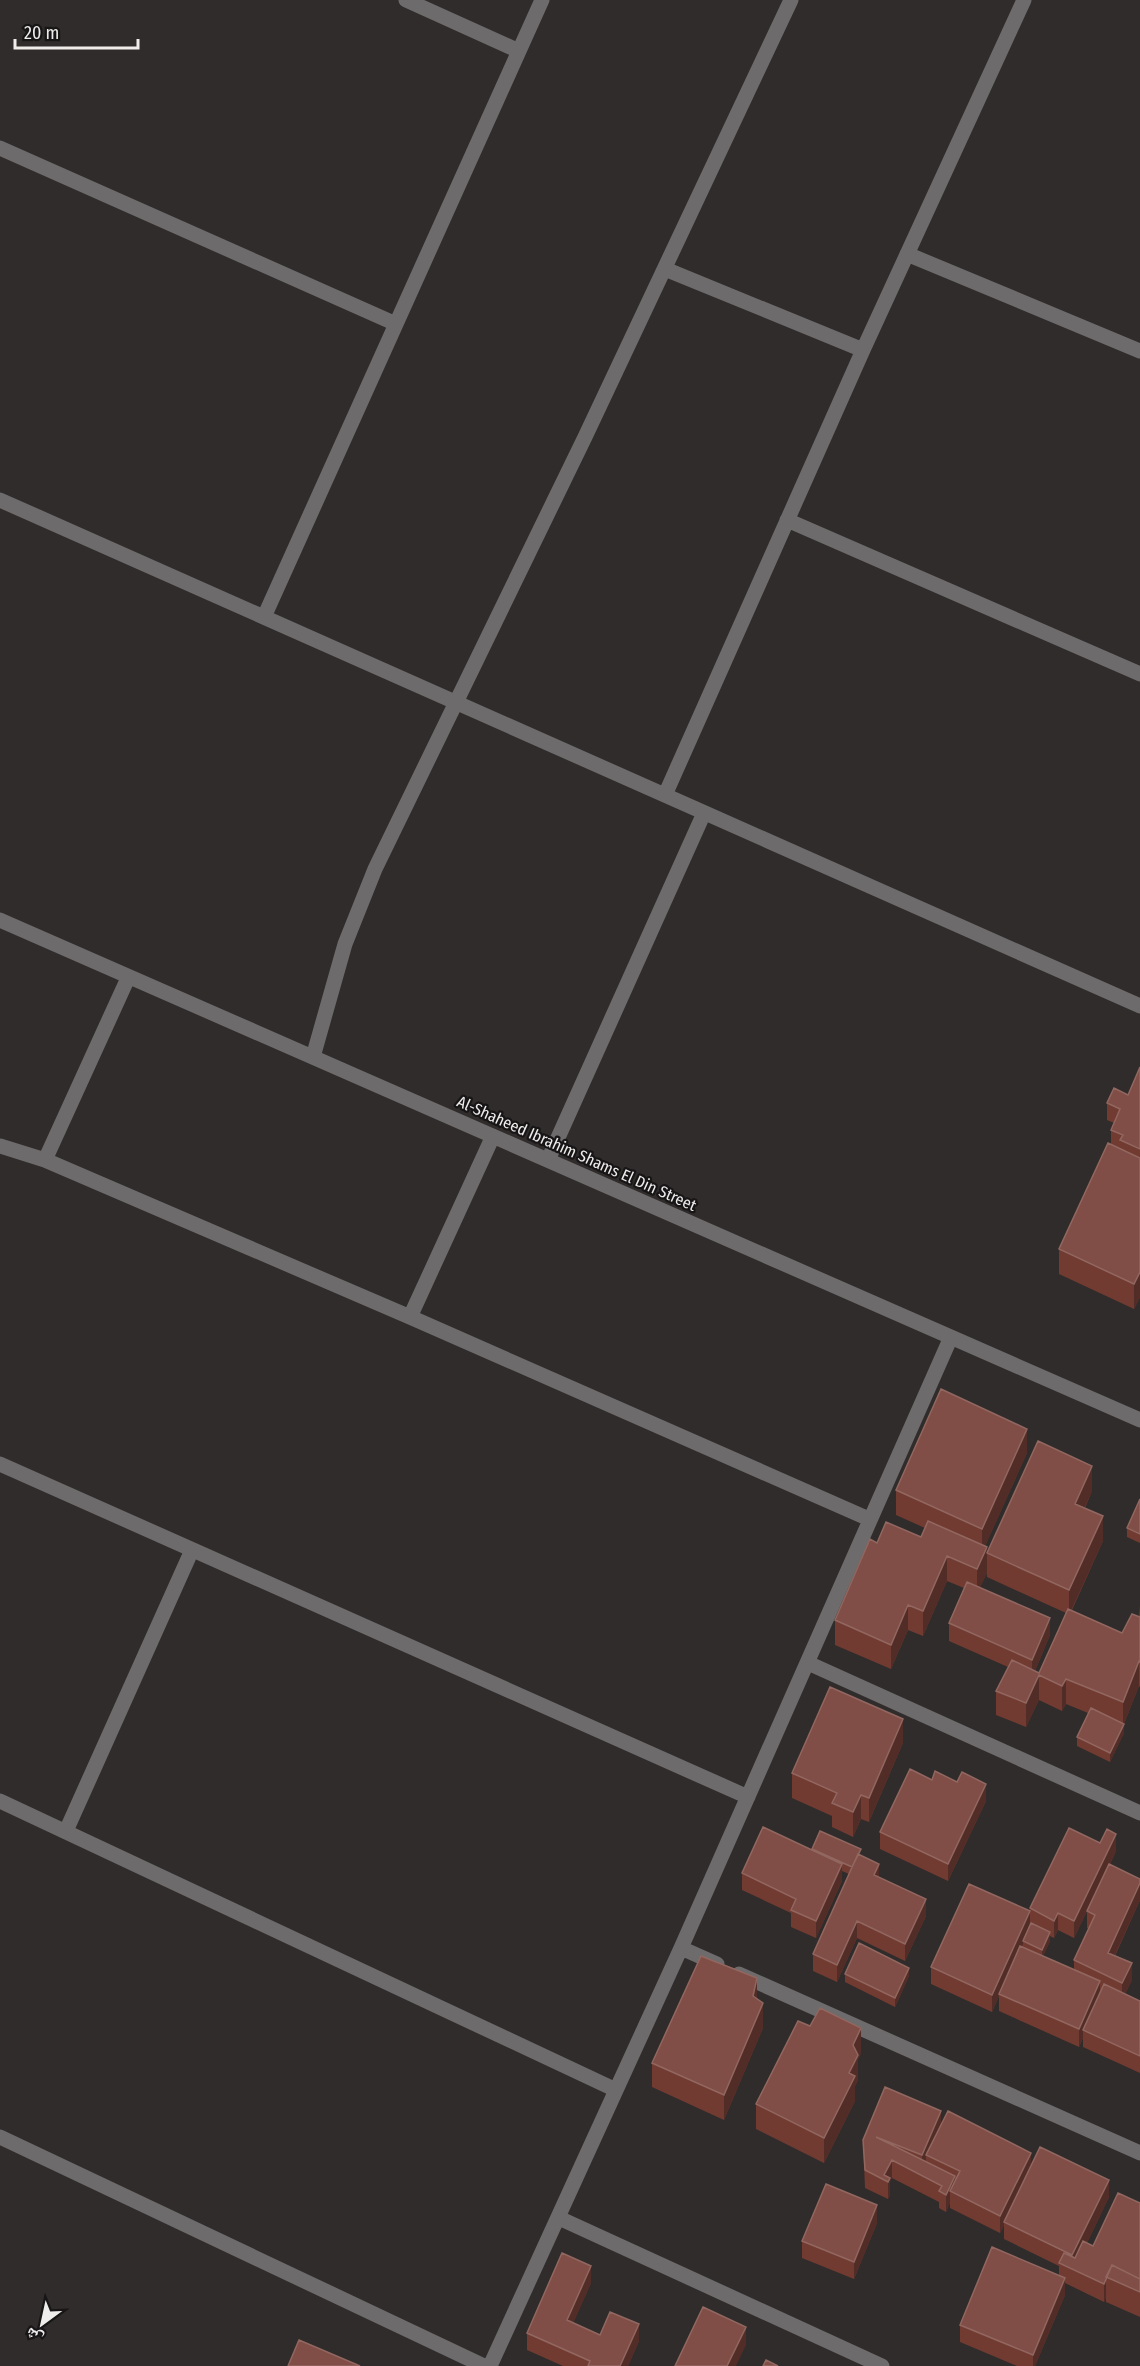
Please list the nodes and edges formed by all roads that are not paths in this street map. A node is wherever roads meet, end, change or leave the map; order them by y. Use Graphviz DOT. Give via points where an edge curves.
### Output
graph roads {
  1 [pos="406,0"];
  2 [pos="542,0"];
  3 [pos="791,0"];
  4 [pos="1024,0"];
  5 [pos="519,51"];
  6 [pos="0,148"];
  7 [pos="907,254"];
  8 [pos="665,269"];
  9 [pos="396,324"];
  10 [pos="863,350"];
  11 [pos="1140,351"];
  12 [pos="0,500"];
  13 [pos="787,520"];
  14 [pos="264,617"];
  15 [pos="1140,674"];
  16 [pos="454,702"];
  17 [pos="665,795"];
  18 [pos="705,813"];
  19 [pos="0,920"];
  20 [pos="128,978"];
  21 [pos="1140,1006"];
  22 [pos="313,1057"];
  23 [pos="493,1136"];
  24 [pos="0,1146"];
  25 [pos="45,1160"];
  26 [pos="548,1160"];
  27 [pos="410,1317"];
  28 [pos="951,1337"];
  29 [pos="1140,1420"];
  30 [pos="0,1464"];
  31 [pos="869,1519"];
  32 [pos="192,1551"];
  33 [pos="808,1663"];
  34 [pos="748,1797"];
  35 [pos="0,1801"];
  36 [pos="1140,1813"];
  37 [pos="66,1831"];
  38 [pos="681,1948"];
  39 [pos="616,2090"];
  40 [pos="0,2137"];
  41 [pos="1140,2153"];
  42 [pos="559,2218"];
  43 [pos="484,2366"];
  44 [pos="490,2366"];
  45 [pos="882,2366"];
  1 -- 5 [label="street"];
  2 -- 5 [label="street"];
  3 -- 8 [label="street"];
  4 -- 7 [label="street"];
  5 -- 9 [label="street"];
  6 -- 9 [label="street"];
  7 -- 10 [label="street"];
  7 -- 11 [label="street"];
  8 -- 10 [label="street"];
  8 -- 16 [label="street"];
  9 -- 14 [label="street"];
  10 -- 13 [label="street"];
  12 -- 14 [label="street"];
  13 -- 15 [label="street"];
  13 -- 17 [label="street"];
  14 -- 16 [label="street"];
  16 -- 17 [label="street"];
  16 -- 22 [label="street" via="375,869 345,944"];
  17 -- 18 [label="street"];
  18 -- 21 [label="street"];
  18 -- 26 [label="street"];
  19 -- 20 [label="street, Al-Shaheed Ibrahim Shams El Din Street"];
  20 -- 22 [label="street, Al-Shaheed Ibrahim Shams El Din Street"];
  20 -- 25 [label="street"];
  22 -- 23 [label="street, Al-Shaheed Ibrahim Shams El Din Street"];
  23 -- 26 [label="street, Al-Shaheed Ibrahim Shams El Din Street"];
  23 -- 27 [label="street"];
  24 -- 25 [label="street"];
  25 -- 27 [label="street"];
  26 -- 28 [label="street, Al-Shaheed Ibrahim Shams El Din Street"];
  27 -- 31 [label="street"];
  28 -- 29 [label="street, Al-Shaheed Ibrahim Shams El Din Street"];
  28 -- 31 [label="street"];
  30 -- 32 [label="street"];
  31 -- 33 [label="street"];
  32 -- 34 [label="street"];
  32 -- 37 [label="street"];
  33 -- 34 [label="street"];
  33 -- 36 [label="street"];
  34 -- 38 [label="street"];
  35 -- 37 [label="street"];
  37 -- 39 [label="street"];
  38 -- 39 [label="street"];
  38 -- 41 [label="street"];
  39 -- 42 [label="street"];
  40 -- 43 [label="street"];
  42 -- 44 [label="street"];
  42 -- 45 [label="street"];
}
